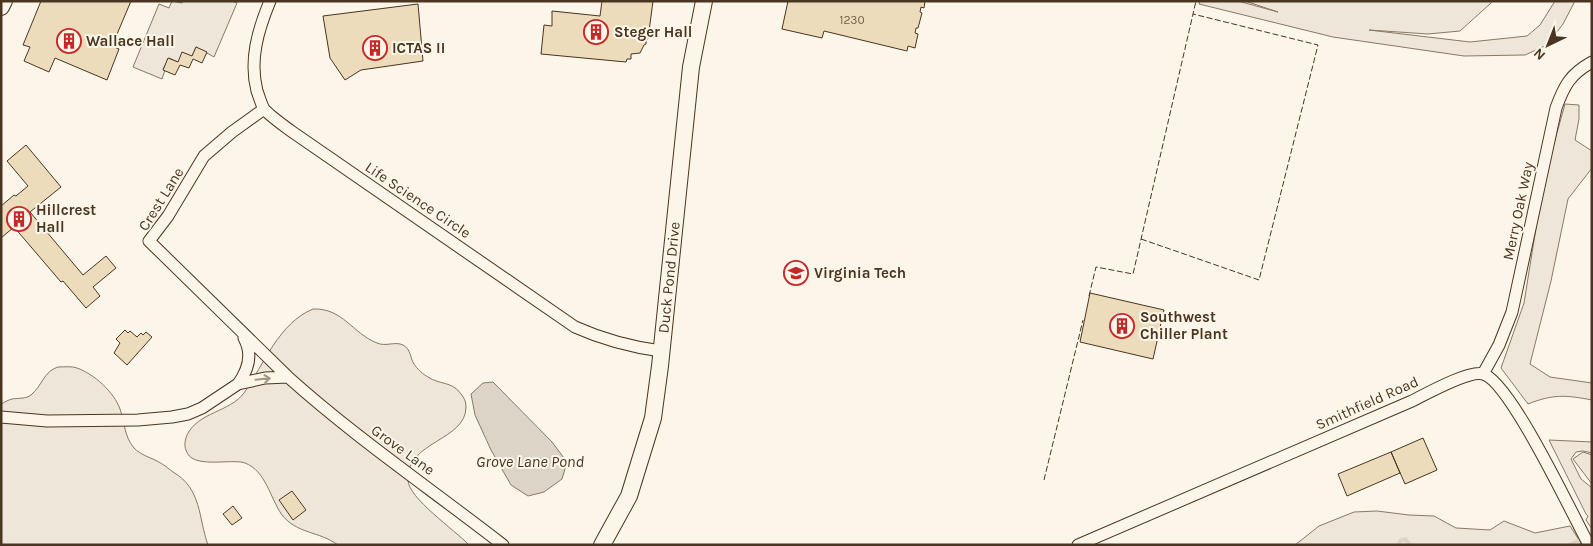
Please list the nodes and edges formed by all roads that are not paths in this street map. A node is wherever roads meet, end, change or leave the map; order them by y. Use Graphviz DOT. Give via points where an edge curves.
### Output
graph roads {
  1 [pos="4,1"];
  2 [pos="270,1"];
  3 [pos="704,1"];
  4 [pos="1,7"];
  5 [pos="1592,62"];
  6 [pos="264,109"];
  7 [pos="239,330"];
  8 [pos="661,351"];
  9 [pos="1483,374"];
  10 [pos="288,378"];
  11 [pos="238,384"];
  12 [pos="1,417"];
  13 [pos="503,545"];
  14 [pos="602,545"];
  15 [pos="1078,545"];
  16 [pos="1589,545"];
  1 -- 4 [label="street"];
  2 -- 6 [label="street" via="254,62 255,81"];
  3 -- 8 [label="street, Duck Pond Drive" via="691,67"];
  5 -- 9 [label="street, Merry Oak Way" via="1581,68 1564,86 1556,108 1512,312"];
  6 -- 7 [label="street, Crest Lane" via="204,156 149,241"];
  6 -- 8 [label="street, Life Science Circle" via="290,131 575,328 595,336"];
  7 -- 10 [label="street, Grove Lane"];
  7 -- 11 [label="street" via="250,355 247,370"];
  8 -- 14 [label="street, Duck Pond Drive" via="653,418 629,496"];
  9 -- 15 [label="street, Smithfield Road" via="1461,378"];
  9 -- 16 [label="street" via="1500,389 1520,416"];
  11 -- 10 [label="street, one-way" via="265,378"];
  10 -- 13 [label="street, Grove Lane"];
  11 -- 12 [label="street" via="182,416 47,421"];
}
